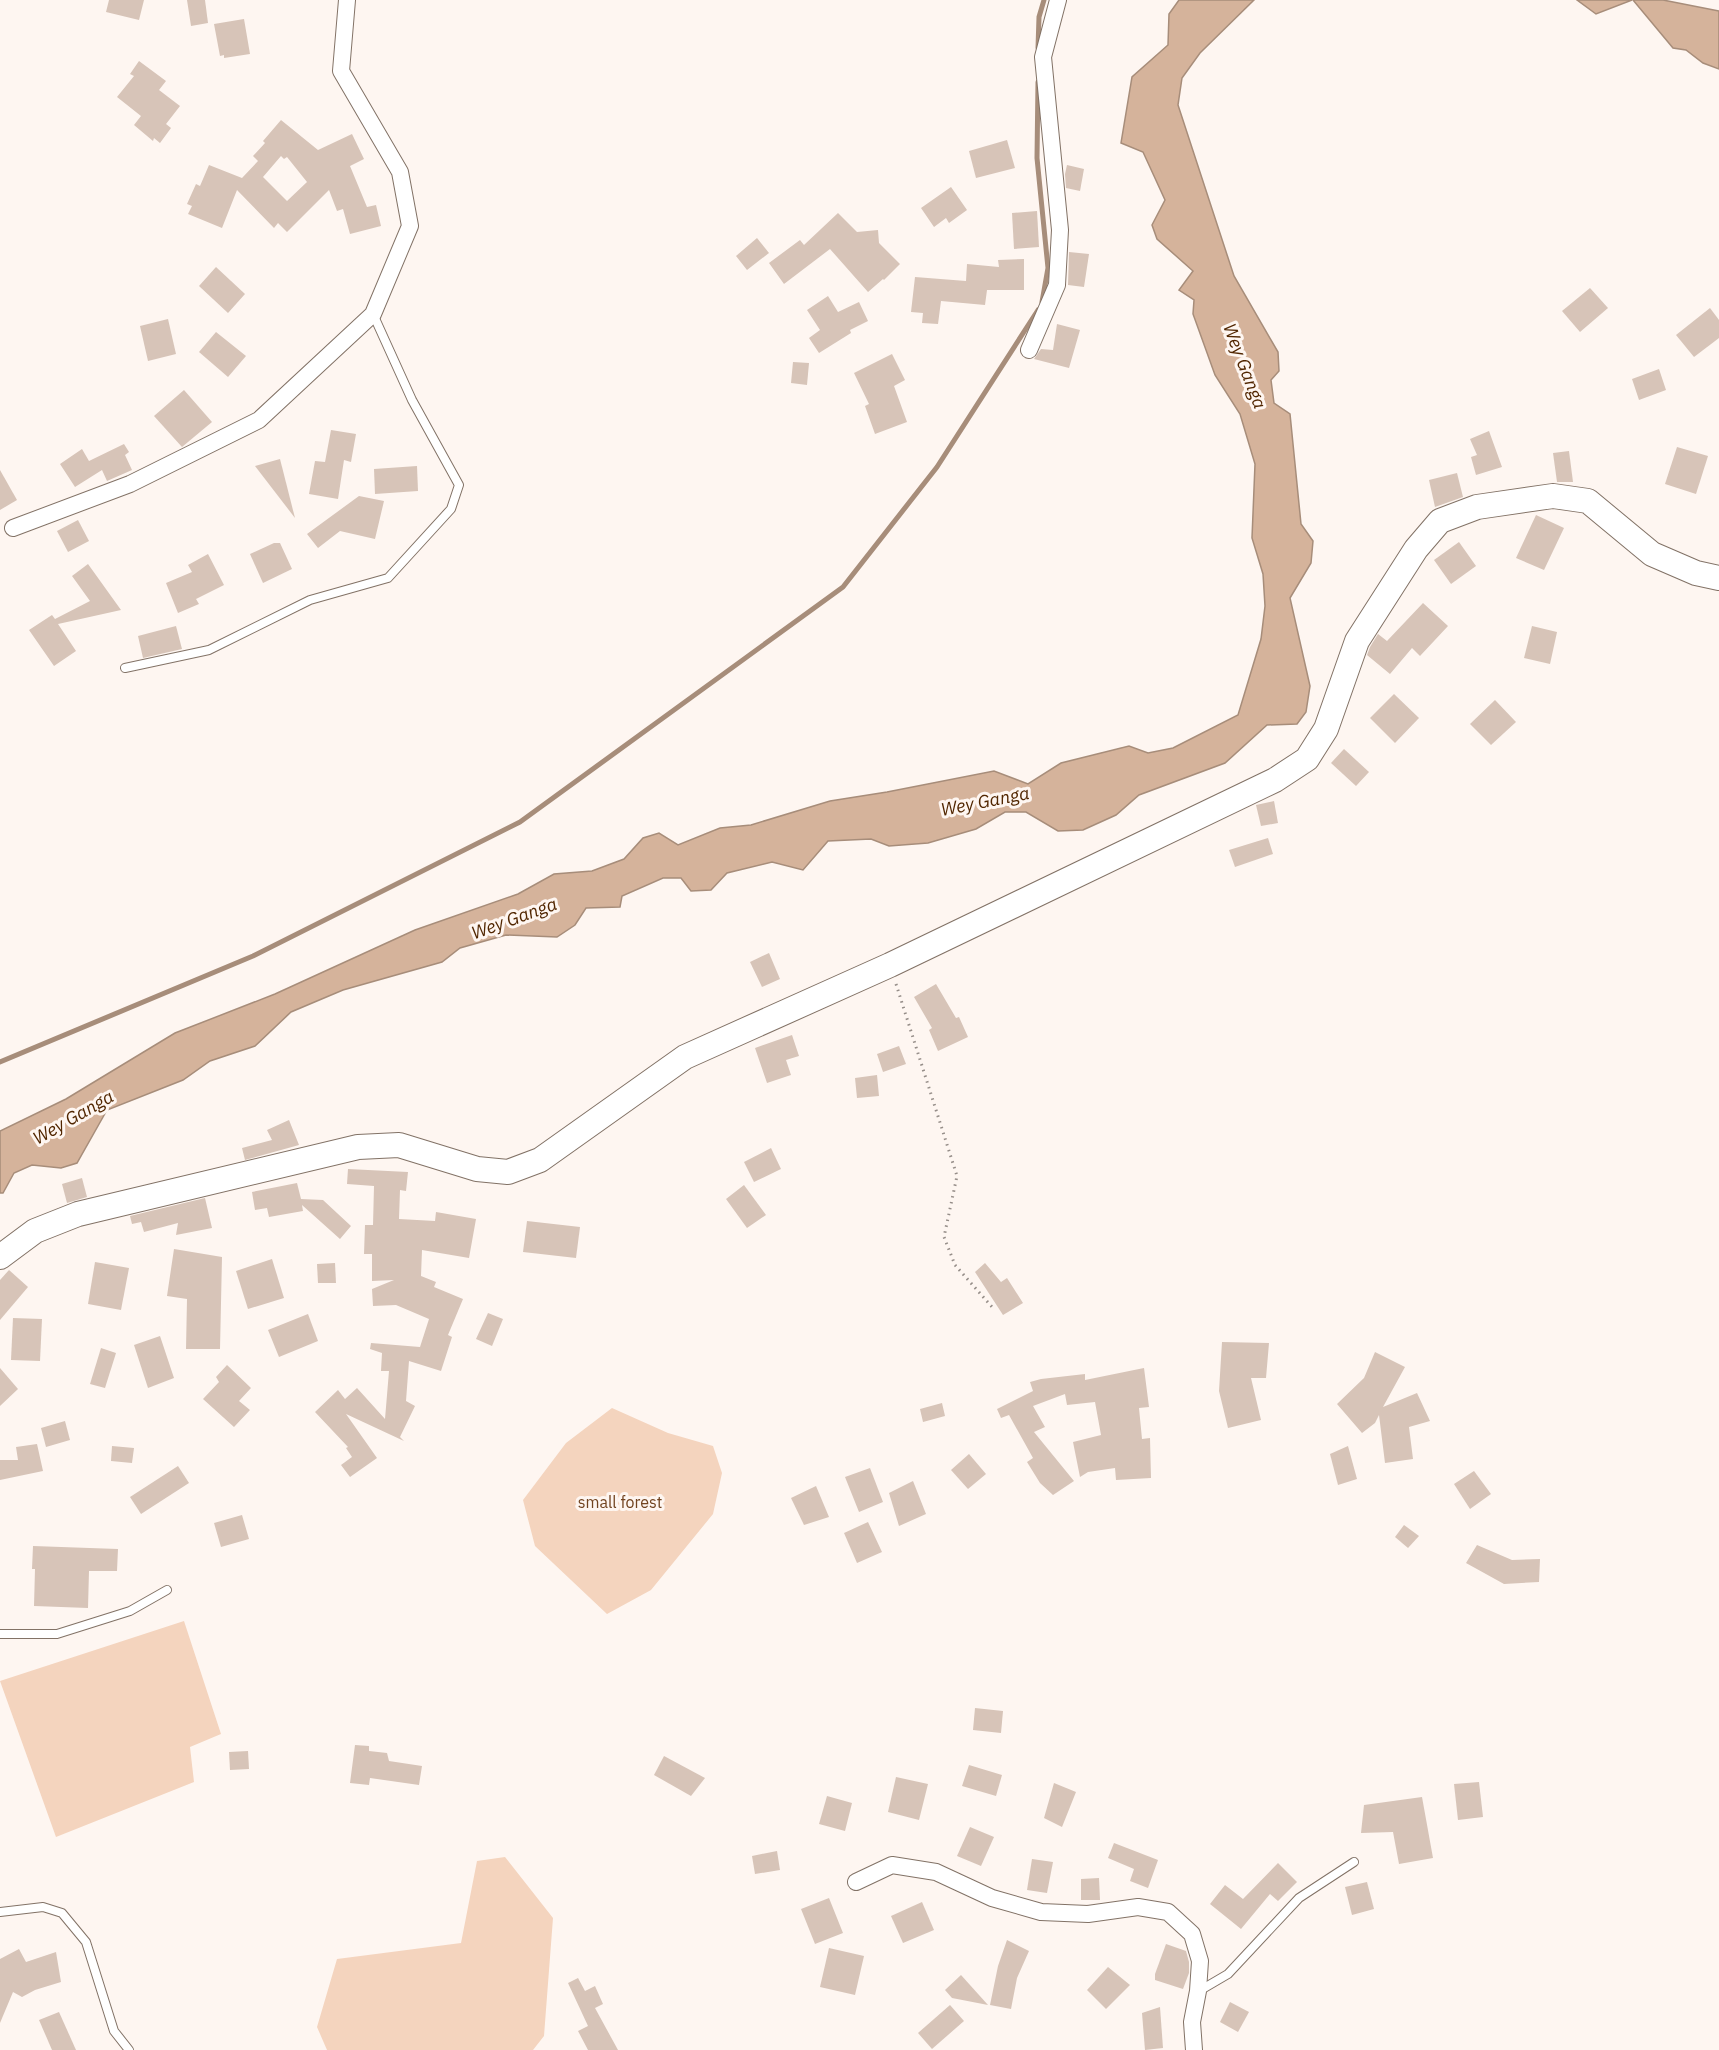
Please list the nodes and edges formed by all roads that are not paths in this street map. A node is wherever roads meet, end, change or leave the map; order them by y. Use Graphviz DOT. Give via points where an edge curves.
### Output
graph roads {
  1 [pos="347,0"];
  2 [pos="1058,0"];
  3 [pos="373,315"];
  4 [pos="1029,350"];
  5 [pos="13,528"];
  6 [pos="1719,578"];
  7 [pos="125,668"];
  8 [pos="0,1257"];
  9 [pos="167,1590"];
  10 [pos="0,1634"];
  11 [pos="1354,1862"];
  12 [pos="856,1882"];
  13 [pos="0,1912"];
  14 [pos="1198,1991"];
  15 [pos="129,2050"];
  16 [pos="1194,2050"];
  1 -- 3 [label="street" via="342,70 400,172 410,226"];
  2 -- 4 [label="street" via="1043,57 1060,230 1058,285"];
  3 -- 5 [label="street" via="259,420 130,484"];
  3 -- 7 [label="lane" via="412,400 459,485 451,509 388,578 310,600 209,650"];
  6 -- 8 [label="street" via="1695,573 1652,554 1588,501 1553,496 1477,507 1440,520 1416,549 1357,641 1326,729 1307,759 1275,780 890,965 685,1057 540,1160 508,1172 477,1169 399,1145 358,1147 78,1214 34,1231"];
  9 -- 10 [label="lane" via="130,1611 57,1634"];
  11 -- 14 [label="lane" via="1299,1898 1228,1974"];
  12 -- 14 [label="street" via="892,1865 936,1872 992,1898 1041,1912 1088,1914 1138,1907 1168,1912 1192,1934 1200,1961"];
  13 -- 15 [label="lane" via="43,1907 62,1913 86,1942 114,2031"];
  14 -- 16 [label="street" via="1192,2022"];
}
